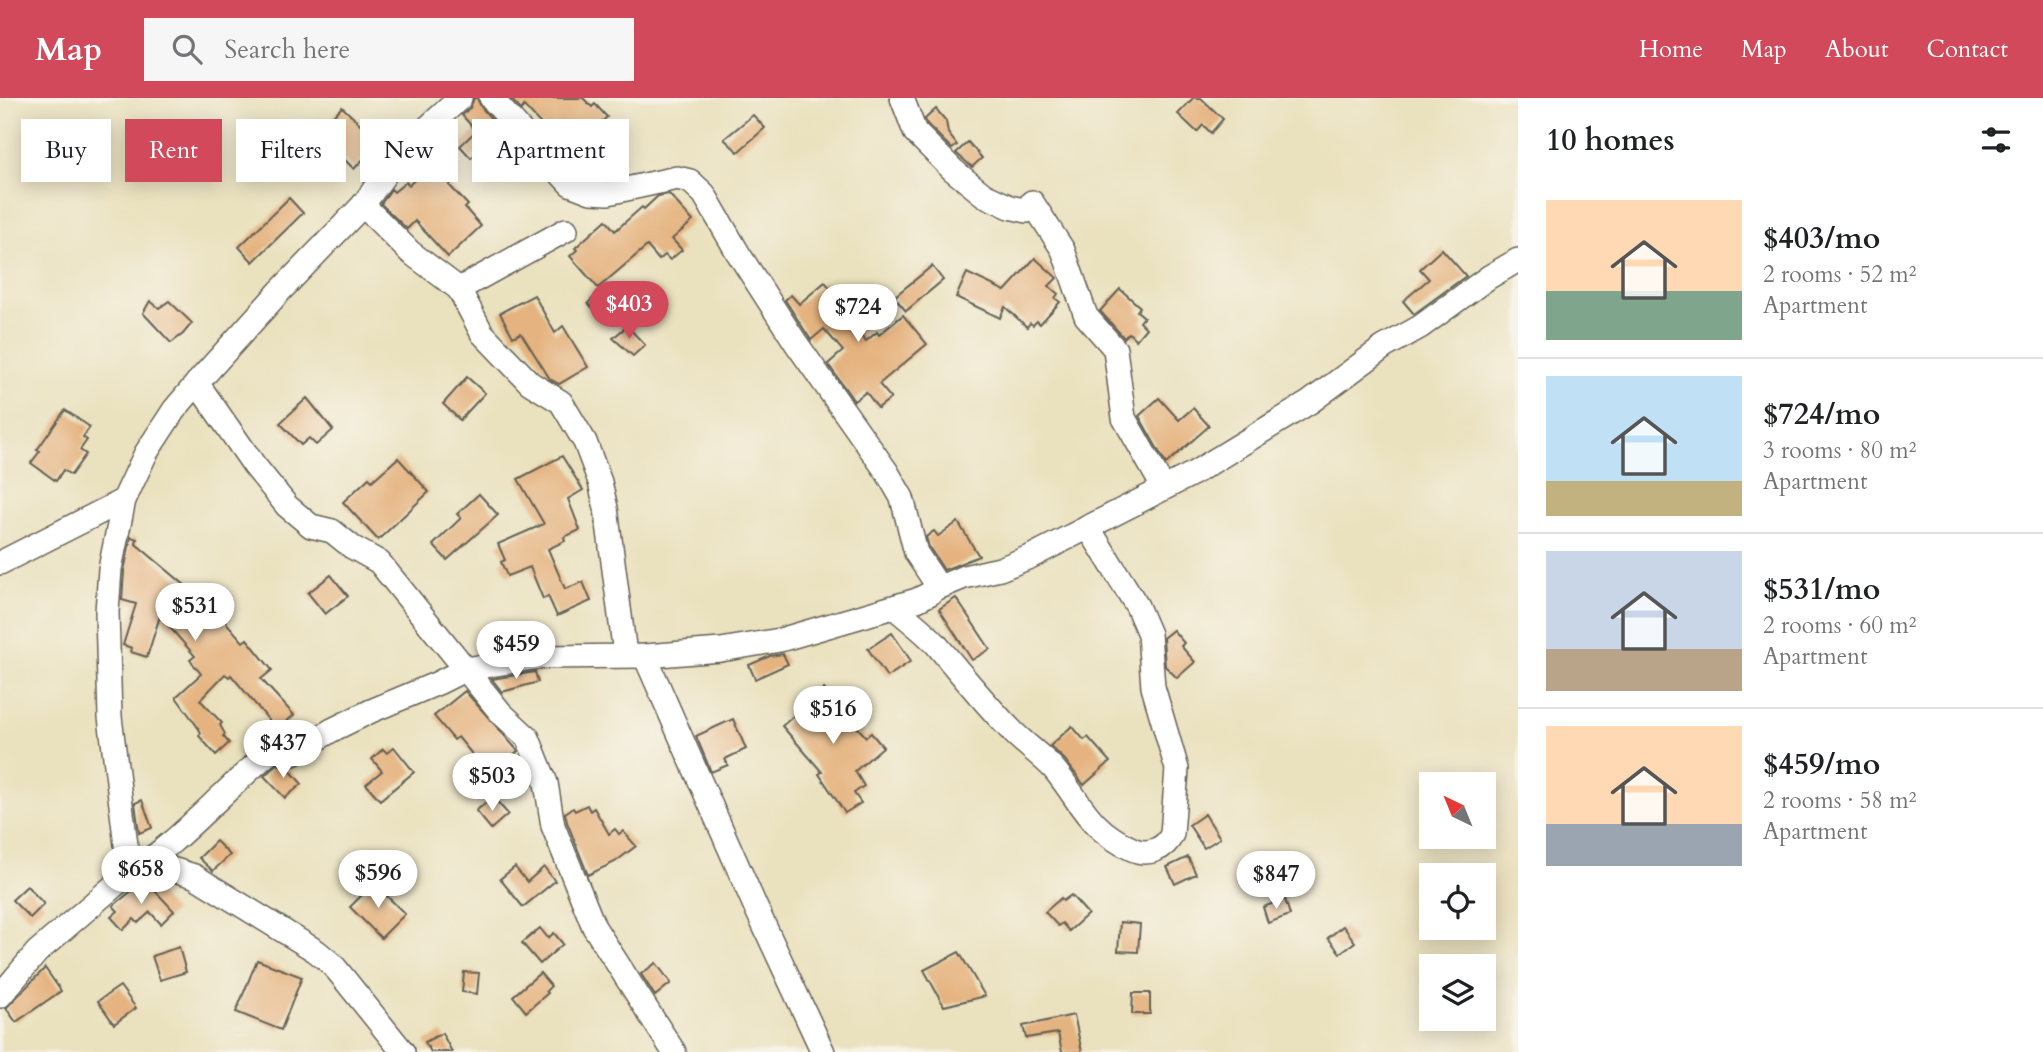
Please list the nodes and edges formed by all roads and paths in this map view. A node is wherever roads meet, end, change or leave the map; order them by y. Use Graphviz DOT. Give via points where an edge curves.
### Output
graph roads {
  1 [pos="460,98"];
  2 [pos="491,98"];
  3 [pos="902,98"];
  4 [pos="363,205"];
  5 [pos="566,230"];
  6 [pos="1518,260"];
  7 [pos="459,289"];
  8 [pos="197,383"];
  9 [pos="1163,487"];
  10 [pos="124,500"];
  11 [pos="1088,527"];
  12 [pos="0,563"];
  13 [pos="933,590"];
  14 [pos="895,608"];
  15 [pos="635,655"];
  16 [pos="466,669"];
  17 [pos="149,862"];
  18 [pos="123,878"];
  19 [pos="0,996"];
  20 [pos="403,1052"];
  21 [pos="674,1052"];
  22 [pos="823,1052"];
  1 -- 4 [label="street" via="401,152"];
  2 -- 13 [label="street" via="570,184 608,193 677,178 690,181 704,194 775,310 902,498 916,553 936,583"];
  3 -- 9 [label="street" via="915,132 969,183 1010,207 1027,211 1032,202 1039,209 1063,250 1086,316 1115,349 1124,418"];
  4 -- 7 [label="street" via="410,252"];
  4 -- 8 [label="street"];
  5 -- 7 [label="street"];
  6 -- 9 [label="street" via="1384,347 1310,402"];
  7 -- 15 [label="street" via="482,333 530,383 561,402 585,442 600,482"];
  8 -- 10 [label="street" via="146,453"];
  8 -- 16 [label="street" via="274,492 311,526 332,531 379,562"];
  9 -- 11 [label="street"];
  10 -- 12 [label="street"];
  10 -- 18 [label="street" via="107,612 110,717 127,853"];
  11 -- 13 [label="street" via="1032,556"];
  11 -- 14 [label="street" via="1149,634 1153,687 1177,769 1172,834 1160,848 1137,851 1098,828 1052,768 1015,734 935,642"];
  13 -- 14 [label="street"];
  14 -- 15 [label="street" via="780,640 721,650"];
  15 -- 16 [label="street" via="539,657"];
  15 -- 22 [label="street"];
  16 -- 17 [label="street" via="332,730 293,754 274,749"];
  16 -- 21 [label="street" via="528,738 546,783 553,826 594,927"];
  17 -- 18 [label="street"];
  17 -- 20 [label="street" via="194,876 316,951 333,965"];
  18 -- 19 [label="street" via="37,952"];
}
